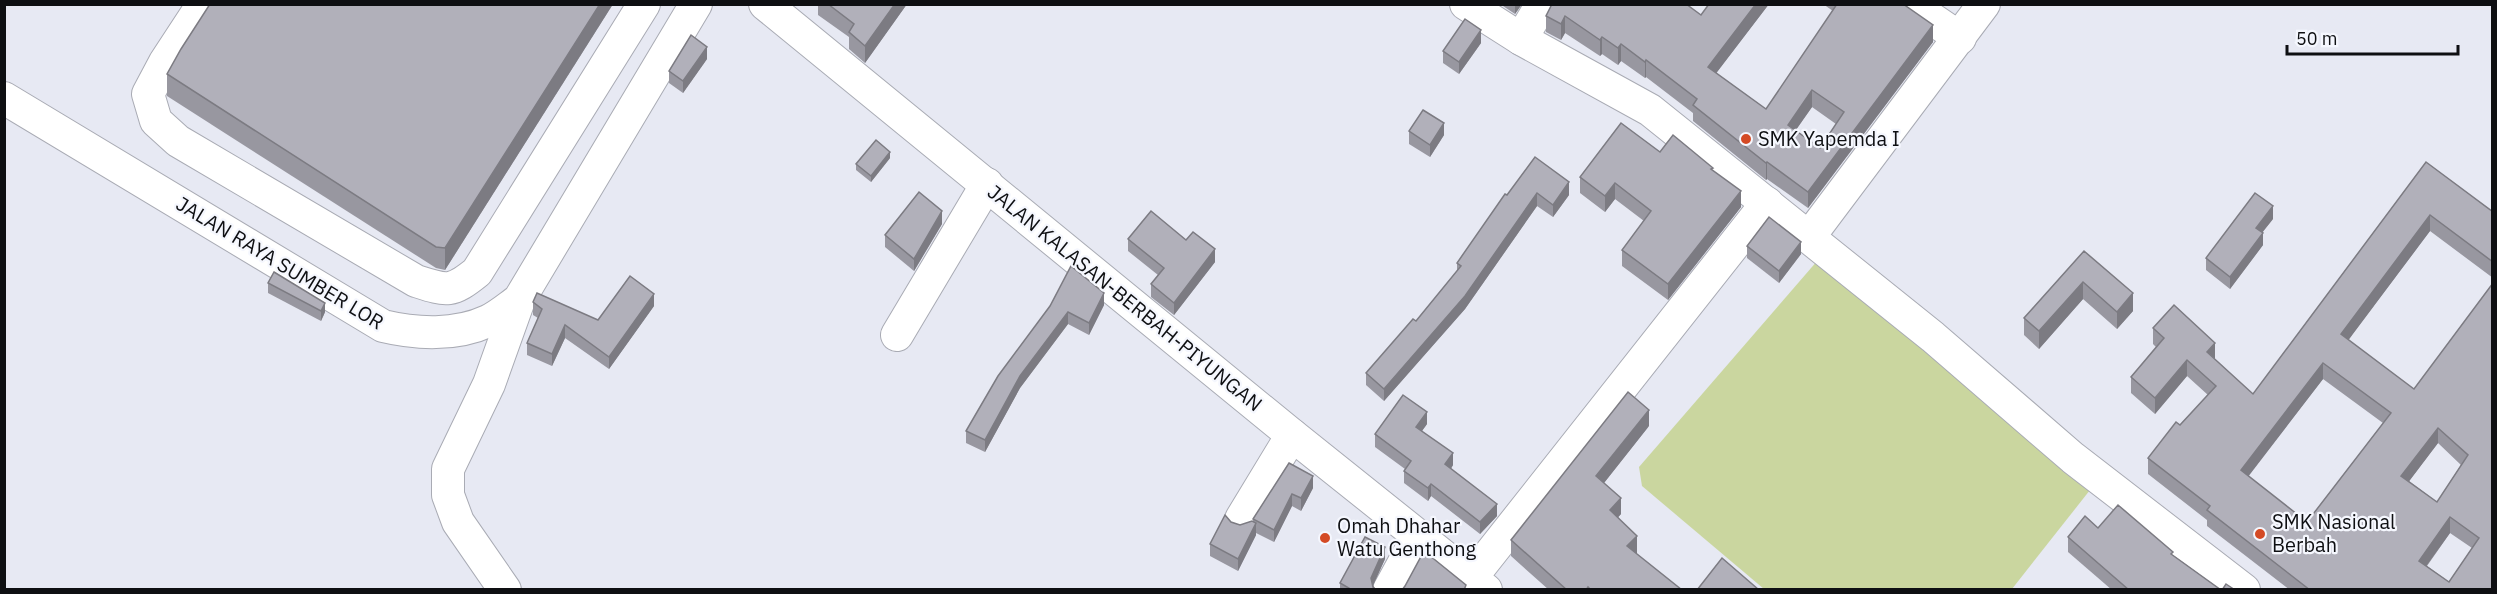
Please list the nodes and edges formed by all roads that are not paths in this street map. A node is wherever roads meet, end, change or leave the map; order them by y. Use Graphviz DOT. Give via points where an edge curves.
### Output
graph roads {
  1 [pos="203,4"];
  2 [pos="644,4"];
  3 [pos="765,4"];
  4 [pos="1466,4"];
  5 [pos="1542,4"];
  6 [pos="1910,4"];
  7 [pos="1984,4"];
  8 [pos="691,6"];
  9 [pos="1960,38"];
  10 [pos="1521,39"];
  11 [pos="4,98"];
  12 [pos="987,184"];
  13 [pos="1767,203"];
  14 [pos="1809,237"];
  15 [pos="519,300"];
  16 [pos="897,335"];
  17 [pos="1292,435"];
  18 [pos="1241,519"];
  19 [pos="1418,537"];
  20 [pos="1482,587"];
  21 [pos="505,590"];
  22 [pos="1389,590"];
  23 [pos="2244,590"];
  1 -- 2 [label="street" via="148,94 156,121 178,141 395,269 443,290 460,285 477,272"];
  3 -- 12 [label="street, JALAN KALASAN-BERBAH-PIYUNGAN"];
  4 -- 10 [label="street"];
  5 -- 10 [label="street"];
  6 -- 9 [label="street"];
  7 -- 9 [label="street"];
  8 -- 15 [label="street, JALAN RAYA SUMBER LOR"];
  9 -- 14 [label="street"];
  10 -- 13 [label="street" via="1650,110"];
  11 -- 15 [label="street, JALAN RAYA SUMBER LOR" via="383,326 409,332 450,331 488,321"];
  12 -- 16 [label="street"];
  12 -- 17 [label="street, JALAN KALASAN-BERBAH-PIYUNGAN"];
  13 -- 14 [label="street"];
  13 -- 20 [label="street"];
  14 -- 23 [label="street" via="2073,458"];
  15 -- 21 [label="street" via="489,384 448,469 448,495 459,522"];
  17 -- 18 [label="street"];
  17 -- 19 [label="street, JALAN KALASAN-BERBAH-PIYUNGAN"];
  19 -- 20 [label="street, JALAN KALASAN-BERBAH-PIYUNGAN"];
  19 -- 22 [label="street"];
}
